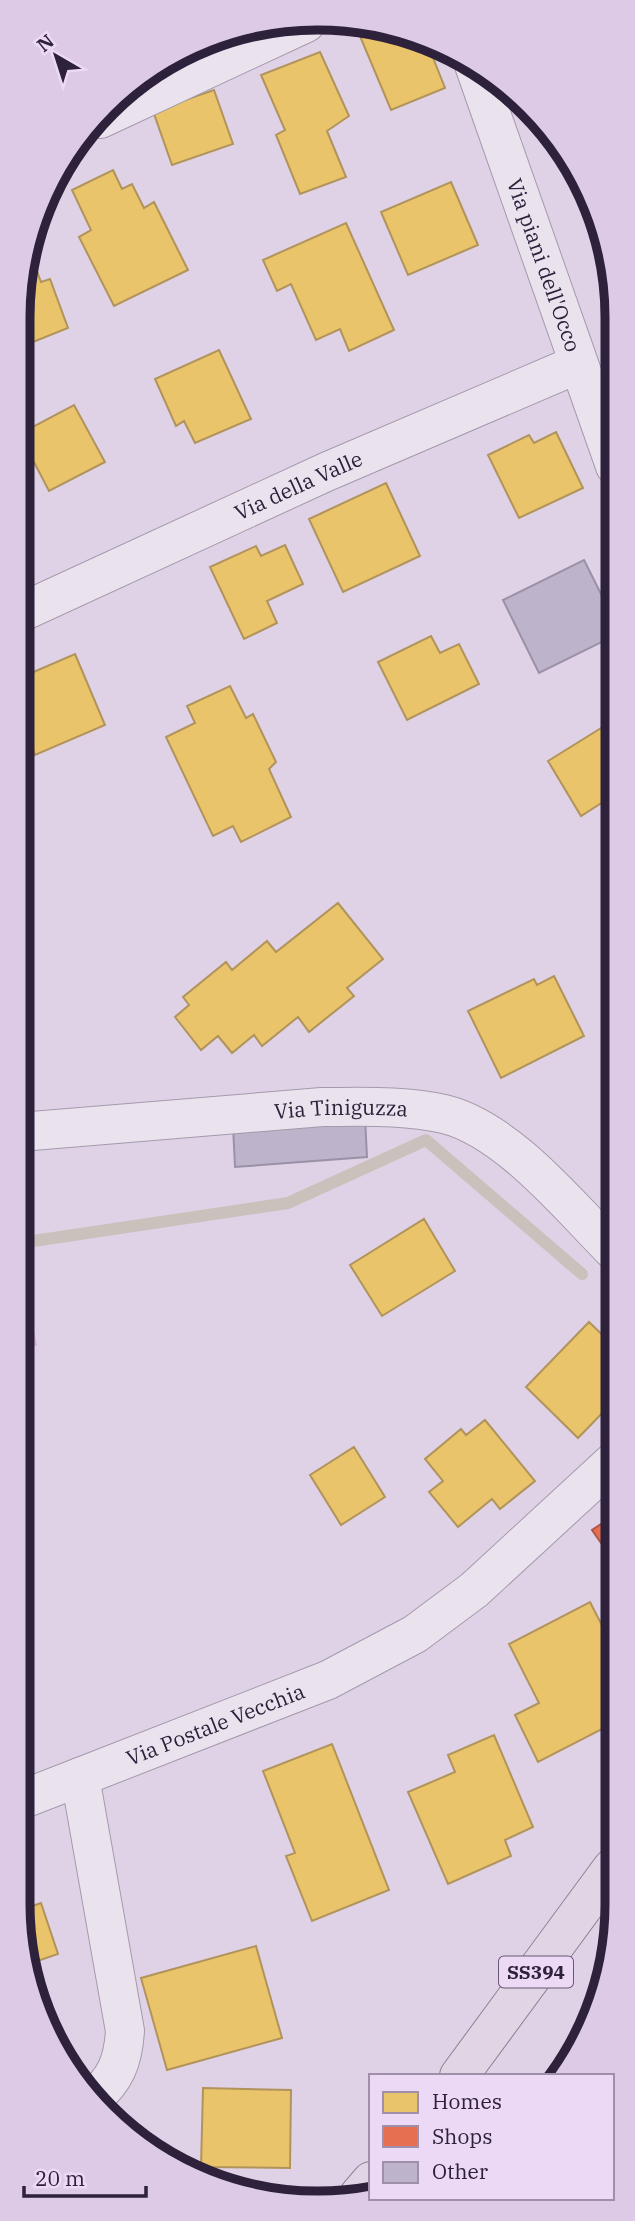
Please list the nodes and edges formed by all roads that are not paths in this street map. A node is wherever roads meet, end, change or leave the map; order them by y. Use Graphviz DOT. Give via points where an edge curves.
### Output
graph roads {
  1 [pos="289,31"];
  2 [pos="479,79"];
  3 [pos="117,111"];
  4 [pos="578,364"];
  5 [pos="605,438"];
  6 [pos="30,608"];
  7 [pos="30,1131"];
  8 [pos="605,1242"];
  9 [pos="605,1469"];
  10 [pos="80,1777"];
  11 [pos="30,1796"];
  12 [pos="605,1877"];
  13 [pos="459,2074"];
  14 [pos="99,2091"];
  1 -- 3 [label="street"];
  2 -- 4 [label="street, Via piani dell'Occo"];
  4 -- 5 [label="street, Via piani dell'Occo"];
  4 -- 6 [label="street, Via della Valle" via="326,472"];
  7 -- 8 [label="street, Via Tiniguzza" via="322,1107 446,1114 473,1124 525,1162"];
  9 -- 10 [label="street, Via Postale Vecchia" via="474,1590 415,1634 328,1680"];
  10 -- 11 [label="street, Via Postale Vecchia"];
  10 -- 14 [label="street" via="125,2031 124,2056"];
  12 -- 13 [label="main road, SS394"];
}
